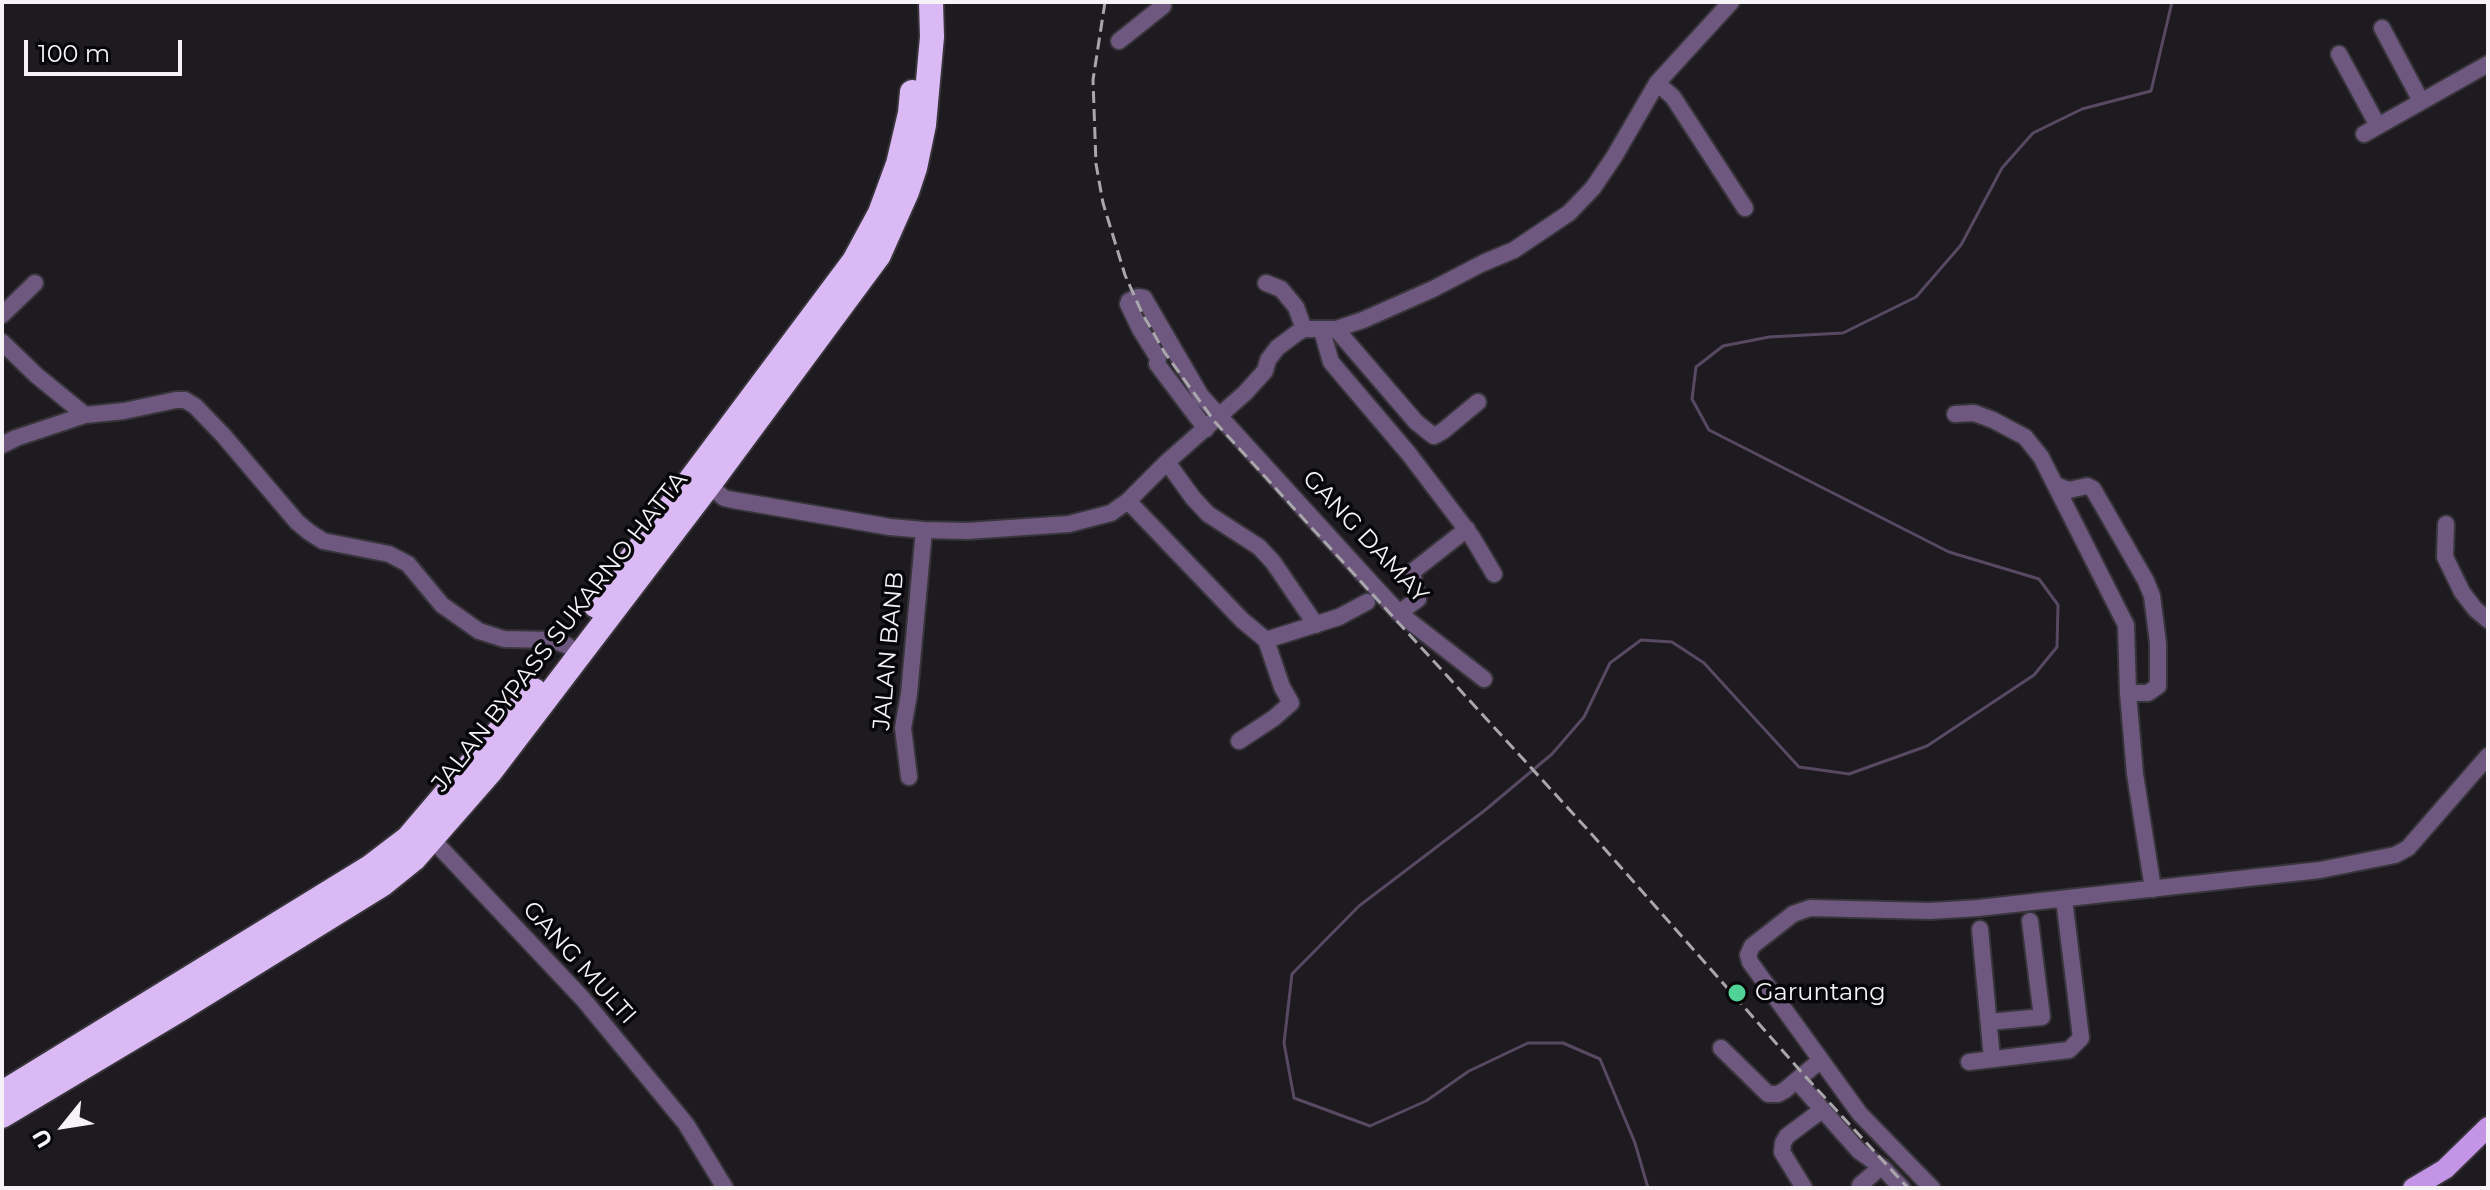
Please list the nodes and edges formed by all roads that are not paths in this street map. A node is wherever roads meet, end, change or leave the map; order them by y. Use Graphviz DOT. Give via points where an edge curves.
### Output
graph roads {
  1 [pos="916,2"];
  2 [pos="931,2"];
  3 [pos="1162,2"];
  4 [pos="1731,2"];
  5 [pos="2382,28"];
  6 [pos="1119,41"];
  7 [pos="2339,54"];
  8 [pos="2488,64"];
  9 [pos="1657,83"];
  10 [pos="2421,101"];
  11 [pos="1745,208"];
  12 [pos="35,283"];
  13 [pos="1266,283"];
  14 [pos="2,315"];
  15 [pos="1304,329"];
  16 [pos="1329,330"];
  17 [pos="2,342"];
  18 [pos="1478,402"];
  19 [pos="1955,414"];
  20 [pos="85,415"];
  21 [pos="1220,417"];
  22 [pos="1206,429"];
  23 [pos="2,445"];
  24 [pos="1167,462"];
  25 [pos="702,479"];
  26 [pos="2055,485"];
  27 [pos="1128,501"];
  28 [pos="2446,524"];
  29 [pos="1467,529"];
  30 [pos="924,530"];
  31 [pos="1494,574"];
  32 [pos="1367,602"];
  33 [pos="1399,613"];
  34 [pos="2488,620"];
  35 [pos="1316,625"];
  36 [pos="1266,640"];
  37 [pos="568,646"];
  38 [pos="1484,679"];
  39 [pos="2128,693"];
  40 [pos="1239,741"];
  41 [pos="2488,756"];
  42 [pos="909,777"];
  43 [pos="432,839"];
  44 [pos="2153,889"];
  45 [pos="2064,899"];
  46 [pos="2030,921"];
  47 [pos="1980,929"];
  48 [pos="174,1000"];
  49 [pos="1989,1022"];
  50 [pos="1721,1048"];
  51 [pos="1992,1059"];
  52 [pos="1821,1060"];
  53 [pos="1969,1062"];
  54 [pos="1797,1081"];
  55 [pos="2,1093"];
  56 [pos="1822,1110"];
  57 [pos="2,1116"];
  58 [pos="2488,1127"];
  59 [pos="1881,1167"];
  60 [pos="1860,1185"];
  61 [pos="725,1188"];
  62 [pos="1804,1188"];
  63 [pos="1902,1188"];
  64 [pos="1932,1188"];
  65 [pos="2413,1188"];
  1 -- 25 [label="highway, JALAN BYPASS SUKARNO HATTA" via="910,113 880,213 854,261"];
  2 -- 25 [label="highway, JALAN BYPASS SUKARNO HATTA" via="924,125 896,220 843,306"];
  3 -- 6 [label="street"];
  4 -- 9 [label="street"];
  5 -- 10 [label="street"];
  7 -- 10 [label="street" via="2371,130"];
  8 -- 10 [label="street"];
  9 -- 11 [label="street" via="1673,97"];
  9 -- 16 [label="street" via="1614,157 1569,213 1514,250 1377,314"];
  12 -- 14 [label="street"];
  13 -- 15 [label="street" via="1281,289 1296,307"];
  15 -- 16 [label="street"];
  15 -- 21 [label="street" via="1277,348 1265,371"];
  16 -- 18 [label="street" via="1434,436"];
  16 -- 29 [label="street" via="1331,362"];
  17 -- 20 [label="street"];
  19 -- 26 [label="street" via="1974,413 2025,437"];
  20 -- 23 [label="street"];
  20 -- 37 [label="street" via="185,400 323,541 389,554 408,564 442,605 479,631"];
  21 -- 22 [label="street"];
  21 -- 22 [label="street, GANG DAMAY" via="1201,396 1144,298 1129,301 1157,364"];
  21 -- 33 [label="street, GANG DAMAY"];
  22 -- 24 [label="street"];
  24 -- 27 [label="street"];
  24 -- 35 [label="street" via="1208,514 1273,562"];
  25 -- 30 [label="street" via="724,498"];
  25 -- 37 [label="highway, JALAN BYPASS SUKARNO HATTA" via="623,568"];
  25 -- 43 [label="highway, JALAN BYPASS SUKARNO HATTA" via="491,771"];
  26 -- 39 [label="street" via="2126,625"];
  26 -- 39 [label="street" via="2093,489 2152,596 2158,686 2148,693"];
  27 -- 30 [label="street" via="1111,513 1069,524"];
  27 -- 36 [label="street"];
  28 -- 34 [label="street" via="2445,557 2462,592"];
  29 -- 31 [label="street"];
  29 -- 33 [label="street" via="1412,572 1418,599"];
  30 -- 42 [label="street, JALAN BANB" via="903,728"];
  32 -- 35 [label="street"];
  33 -- 38 [label="street, GANG DAMAY"];
  35 -- 36 [label="street"];
  36 -- 40 [label="street" via="1291,703"];
  37 -- 48 [label="highway, JALAN BYPASS SUKARNO HATTA" via="408,838"];
  39 -- 44 [label="street"];
  41 -- 44 [label="street" via="2408,848 2395,855 2320,870"];
  43 -- 48 [label="highway, JALAN BYPASS SUKARNO HATTA" via="383,884"];
  43 -- 61 [label="street, GANG MULTI" via="583,999 686,1124"];
  44 -- 45 [label="street"];
  45 -- 51 [label="street" via="2081,1038 2069,1050"];
  45 -- 52 [label="street" via="1930,911 1810,908 1793,914 1748,955"];
  46 -- 49 [label="street" via="2042,1017"];
  47 -- 49 [label="street"];
  48 -- 55 [label="highway, JALAN BYPASS SUKARNO HATTA"];
  48 -- 57 [label="highway, JALAN BYPASS SUKARNO HATTA"];
  49 -- 51 [label="street"];
  50 -- 54 [label="street" via="1768,1094 1778,1094"];
  51 -- 53 [label="street"];
  52 -- 54 [label="street"];
  52 -- 64 [label="street" via="1860,1114"];
  54 -- 56 [label="street"];
  56 -- 59 [label="street"];
  56 -- 62 [label="street" via="1783,1143 1782,1152"];
  58 -- 65 [label="main road" via="2445,1169"];
  59 -- 60 [label="street"];
  59 -- 63 [label="street"];
}
